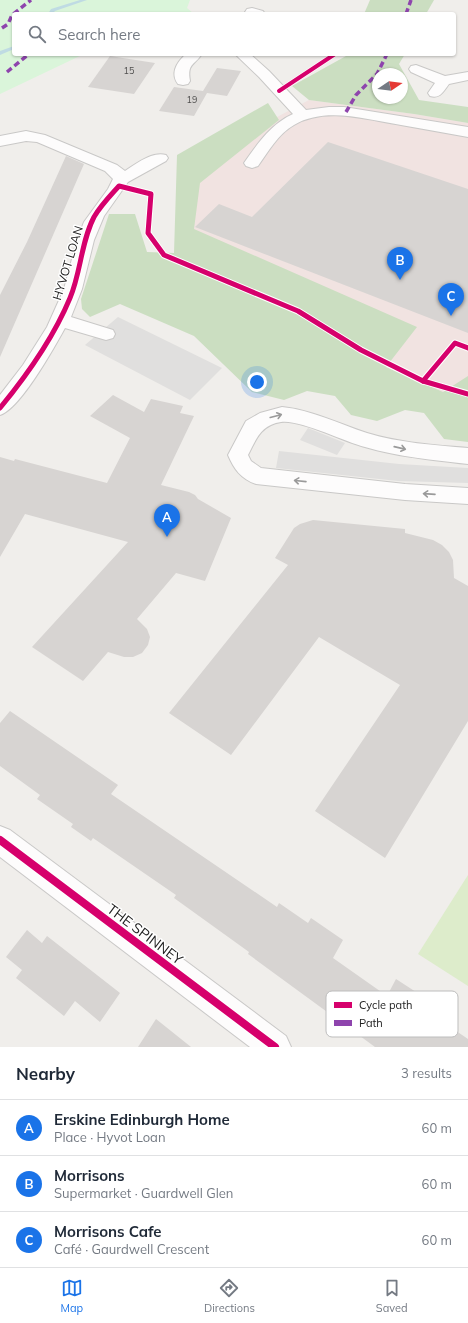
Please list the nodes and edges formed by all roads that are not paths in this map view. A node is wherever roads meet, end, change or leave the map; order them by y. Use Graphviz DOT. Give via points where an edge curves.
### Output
graph roads {
  1 [pos="192,56"];
  2 [pos="244,56"];
  3 [pos="416,70"];
  4 [pos="177,73"];
  5 [pos="468,76"];
  6 [pos="444,81"];
  7 [pos="435,93"];
  8 [pos="303,116"];
  9 [pos="468,132"];
  10 [pos="0,141"];
  11 [pos="160,158"];
  12 [pos="252,163"];
  13 [pos="120,183"];
  14 [pos="60,320"];
  15 [pos="106,334"];
  16 [pos="0,408"];
  17 [pos="468,456"];
  18 [pos="468,496"];
  19 [pos="0,840"];
  20 [pos="275,1047"];
  1 -- 4 [label="street"];
  2 -- 8 [label="street"];
  3 -- 6 [label="street"];
  5 -- 6 [label="street"];
  6 -- 7 [label="street"];
  8 -- 9 [label="street" via="346,112"];
  8 -- 12 [label="street" via="288,122 271,138"];
  10 -- 13 [label="street" via="21,137 40,138 111,168 119,174"];
  11 -- 13 [label="street"];
  13 -- 14 [label="street, HYVOT LOAN" via="99,209 92,223 70,297"];
  14 -- 15 [label="street"];
  14 -- 16 [label="street, HYVOT LOAN" via="21,384"];
  18 -- 17 [label="street, one-way" via="256,476 243,466 238,455 253,426 282,414 299,416 381,444"];
  19 -- 20 [label="street, THE SPINNEY"];
}
